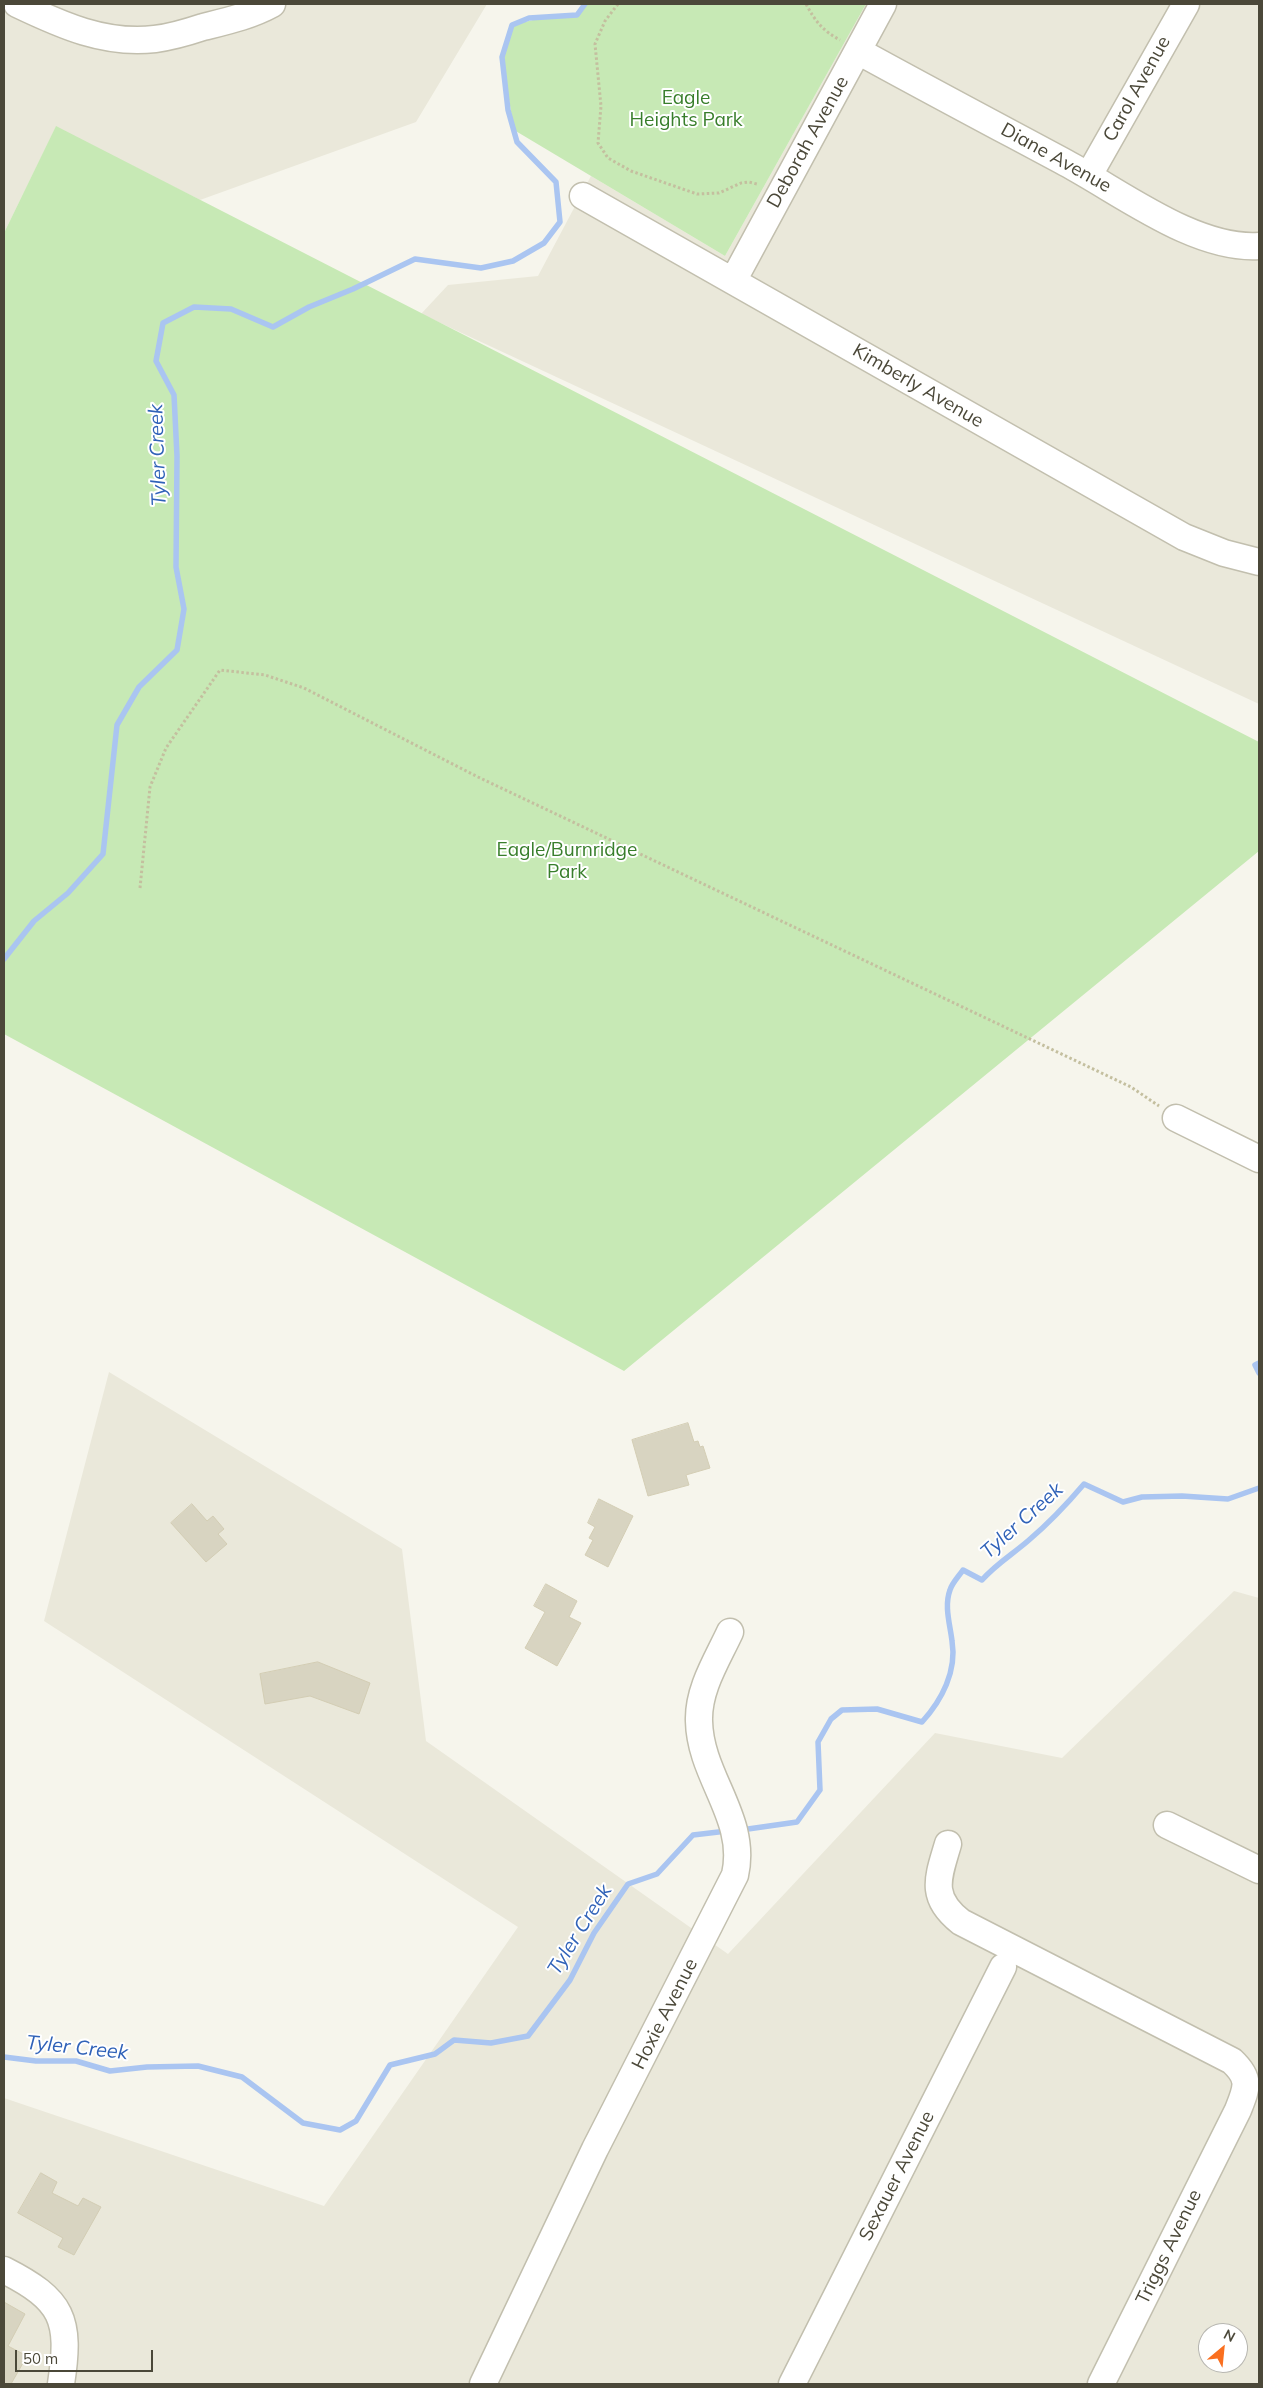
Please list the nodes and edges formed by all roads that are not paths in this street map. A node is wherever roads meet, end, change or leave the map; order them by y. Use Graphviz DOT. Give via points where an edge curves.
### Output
graph roads {
  1 [pos="6,4"];
  2 [pos="17,4"];
  3 [pos="272,4"];
  4 [pos="883,4"];
  5 [pos="1186,4"];
  6 [pos="4,7"];
  7 [pos="847,44"];
  8 [pos="1089,175"];
  9 [pos="583,196"];
  10 [pos="1259,246"];
  11 [pos="733,281"];
  12 [pos="1259,562"];
  13 [pos="1176,1118"];
  14 [pos="1259,1159"];
  15 [pos="730,1632"];
  16 [pos="1168,1825"];
  17 [pos="948,1844"];
  18 [pos="1259,1870"];
  19 [pos="1003,1967"];
  20 [pos="4,2270"];
  21 [pos="61,2384"];
  22 [pos="483,2384"];
  23 [pos="792,2384"];
  24 [pos="1101,2384"];
  1 -- 6 [label="street"];
  2 -- 3 [label="street" via="82,32 120,40 155,39 187,32 252,14"];
  4 -- 7 [label="street, Deborah Avenue"];
  5 -- 8 [label="street, Carol Avenue"];
  7 -- 8 [label="street, Diane Avenue"];
  7 -- 11 [label="street, Deborah Avenue"];
  8 -- 10 [label="street, Diane Avenue" via="1175,224 1211,240"];
  9 -- 11 [label="street, Kimberly Avenue"];
  11 -- 12 [label="street, Kimberly Avenue" via="1184,537 1224,554"];
  13 -- 14 [label="street"];
  15 -- 22 [label="street, Hoxie Avenue" via="702,1692 699,1722 710,1770 736,1832 735,1875 592,2158"];
  16 -- 18 [label="street"];
  17 -- 24 [label="street, Triggs Avenue" via="938,1889 944,1906 961,1922 1232,2061 1246,2080 1238,2110"];
  19 -- 23 [label="street, Sexauer Avenue"];
  20 -- 21 [label="street" via="29,2283 56,2308 62,2322 66,2355"];
}
